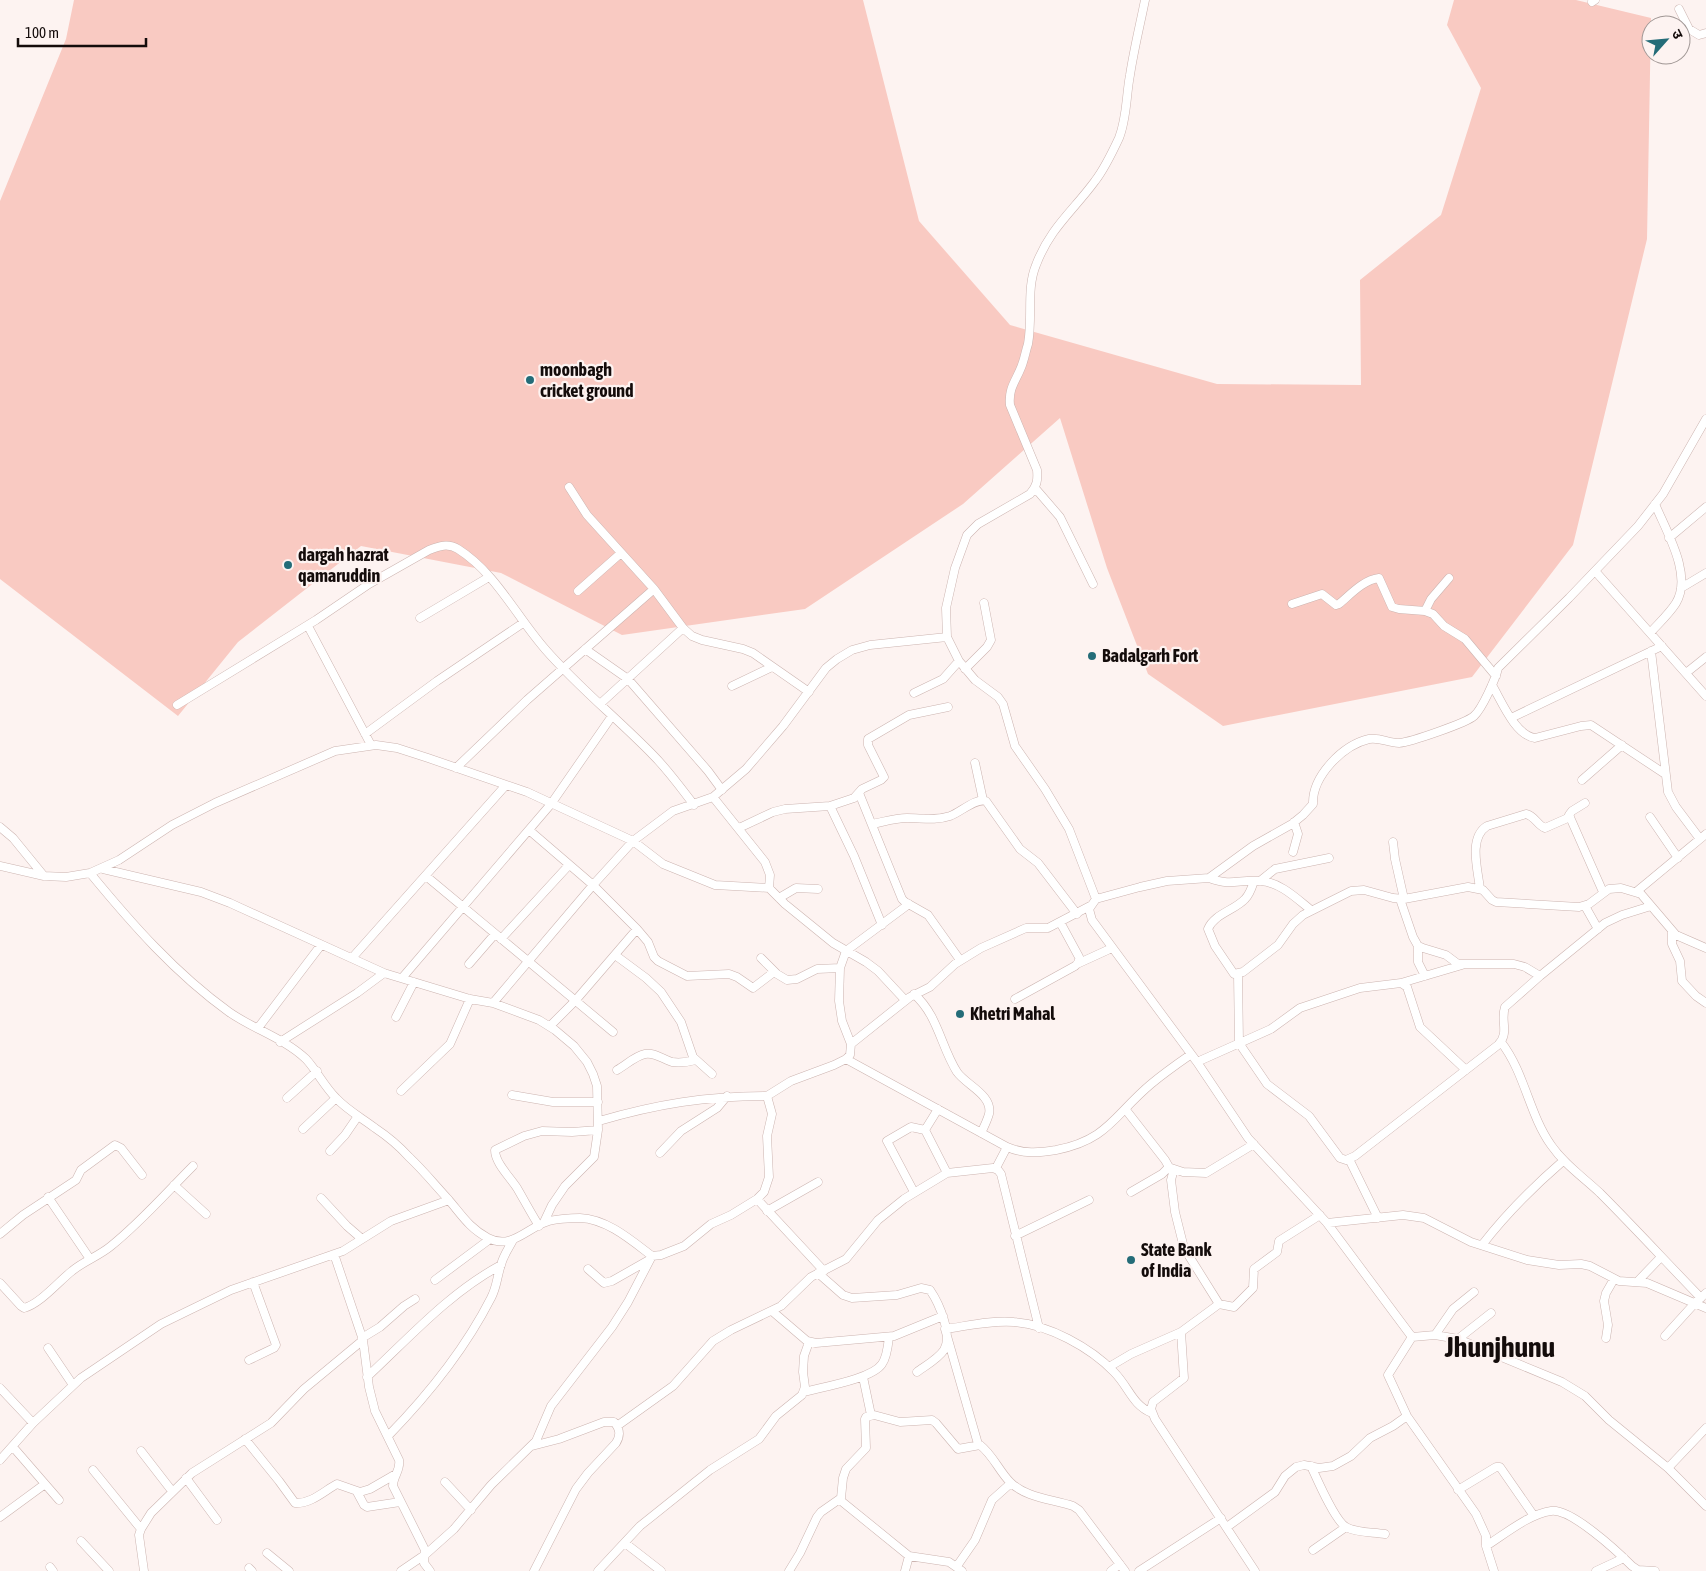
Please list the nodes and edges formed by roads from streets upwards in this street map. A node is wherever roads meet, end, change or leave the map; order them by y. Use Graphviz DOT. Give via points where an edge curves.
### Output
graph roads {
  1 [pos="1146,0"];
  2 [pos="1678,9"];
  3 [pos="1706,33"];
  4 [pos="1706,419"];
  5 [pos="569,487"];
  6 [pos="1035,488"];
  7 [pos="1654,504"];
  8 [pos="1706,507"];
  9 [pos="1669,538"];
  10 [pos="621,552"];
  11 [pos="1595,571"];
  12 [pos="1706,573"];
  13 [pos="488,577"];
  14 [pos="1448,578"];
  15 [pos="1093,584"];
  16 [pos="654,588"];
  17 [pos="1681,588"];
  18 [pos="578,591"];
  19 [pos="984,603"];
  20 [pos="1292,604"];
  21 [pos="1425,611"];
  22 [pos="420,618"];
  23 [pos="524,623"];
  24 [pos="308,626"];
  25 [pos="683,628"];
  26 [pos="1650,633"];
  27 [pos="947,638"];
  28 [pos="1662,646"];
  29 [pos="585,650"];
  30 [pos="1651,651"];
  31 [pos="1706,657"];
  32 [pos="958,661"];
  33 [pos="772,667"];
  34 [pos="965,668"];
  35 [pos="563,669"];
  36 [pos="1686,673"];
  37 [pos="1496,676"];
  38 [pos="628,679"];
  39 [pos="1492,685"];
  40 [pos="732,686"];
  41 [pos="809,692"];
  42 [pos="914,693"];
  43 [pos="1706,696"];
  44 [pos="600,704"];
  45 [pos="177,705"];
  46 [pos="948,707"];
  47 [pos="612,716"];
  48 [pos="1511,718"];
  49 [pos="365,734"];
  50 [pos="371,745"];
  51 [pos="1622,745"];
  52 [pos="975,763"];
  53 [pos="456,768"];
  54 [pos="1665,774"];
  55 [pos="1582,780"];
  56 [pos="506,785"];
  57 [pos="722,790"];
  58 [pos="859,793"];
  59 [pos="713,797"];
  60 [pos="983,800"];
  61 [pos="1585,803"];
  62 [pos="551,804"];
  63 [pos="694,805"];
  64 [pos="830,806"];
  65 [pos="1570,817"];
  66 [pos="1650,817"];
  67 [pos="1294,822"];
  68 [pos="872,824"];
  69 [pos="0,827"];
  70 [pos="738,828"];
  71 [pos="529,830"];
  72 [pos="1703,837"];
  73 [pos="632,841"];
  74 [pos="1393,842"];
  75 [pos="1293,852"];
  76 [pos="1329,858"];
  77 [pos="1678,858"];
  78 [pos="569,865"];
  79 [pos="0,866"];
  80 [pos="103,869"];
  81 [pos="90,873"];
  82 [pos="44,876"];
  83 [pos="426,876"];
  84 [pos="1209,878"];
  85 [pos="1257,881"];
  86 [pos="593,885"];
  87 [pos="770,888"];
  88 [pos="818,889"];
  89 [pos="1480,889"];
  90 [pos="1603,892"];
  91 [pos="1636,892"];
  92 [pos="779,898"];
  93 [pos="1096,899"];
  94 [pos="1402,899"];
  95 [pos="909,904"];
  96 [pos="462,906"];
  97 [pos="1090,906"];
  98 [pos="1585,906"];
  99 [pos="1651,906"];
  100 [pos="1311,910"];
  101 [pos="1076,914"];
  102 [pos="1060,922"];
  103 [pos="882,925"];
  104 [pos="637,929"];
  105 [pos="1598,929"];
  106 [pos="1672,932"];
  107 [pos="498,937"];
  108 [pos="321,945"];
  109 [pos="1418,946"];
  110 [pos="1112,948"];
  111 [pos="1706,948"];
  112 [pos="846,951"];
  113 [pos="614,955"];
  114 [pos="352,958"];
  115 [pos="761,958"];
  116 [pos="960,960"];
  117 [pos="528,962"];
  118 [pos="469,964"];
  119 [pos="1077,964"];
  120 [pos="1464,964"];
  121 [pos="840,968"];
  122 [pos="774,972"];
  123 [pos="384,973"];
  124 [pos="1238,974"];
  125 [pos="1425,976"];
  126 [pos="1540,976"];
  127 [pos="402,978"];
  128 [pos="414,982"];
  129 [pos="1401,983"];
  130 [pos="914,994"];
  131 [pos="470,999"];
  132 [pos="1014,999"];
  133 [pos="905,1000"];
  134 [pos="575,1001"];
  135 [pos="493,1003"];
  136 [pos="1706,1003"];
  137 [pos="396,1017"];
  138 [pos="550,1026"];
  139 [pos="258,1028"];
  140 [pos="612,1032"];
  141 [pos="280,1042"];
  142 [pos="1501,1042"];
  143 [pos="1239,1043"];
  144 [pos="851,1044"];
  145 [pos="1190,1054"];
  146 [pos="846,1059"];
  147 [pos="696,1060"];
  148 [pos="1197,1062"];
  149 [pos="617,1070"];
  150 [pos="1466,1070"];
  151 [pos="316,1071"];
  152 [pos="712,1074"];
  153 [pos="401,1091"];
  154 [pos="512,1095"];
  155 [pos="727,1096"];
  156 [pos="767,1096"];
  157 [pos="287,1098"];
  158 [pos="336,1098"];
  159 [pos="598,1102"];
  160 [pos="938,1109"];
  161 [pos="1126,1110"];
  162 [pos="358,1116"];
  163 [pos="599,1121"];
  164 [pos="303,1129"];
  165 [pos="598,1130"];
  166 [pos="925,1130"];
  167 [pos="981,1133"];
  168 [pos="1254,1144"];
  169 [pos="1007,1147"];
  170 [pos="330,1151"];
  171 [pos="660,1153"];
  172 [pos="1349,1159"];
  173 [pos="1564,1161"];
  174 [pos="193,1166"];
  175 [pos="996,1168"];
  176 [pos="1171,1168"];
  177 [pos="947,1173"];
  178 [pos="142,1175"];
  179 [pos="818,1182"];
  180 [pos="174,1185"];
  181 [pos="914,1192"];
  182 [pos="1131,1192"];
  183 [pos="48,1197"];
  184 [pos="320,1198"];
  185 [pos="757,1199"];
  186 [pos="449,1200"];
  187 [pos="1089,1200"];
  188 [pos="767,1211"];
  189 [pos="206,1214"];
  190 [pos="1320,1215"];
  191 [pos="1378,1218"];
  192 [pos="541,1224"];
  193 [pos="1327,1224"];
  194 [pos="0,1234"];
  195 [pos="1015,1236"];
  196 [pos="490,1239"];
  197 [pos="362,1240"];
  198 [pos="513,1240"];
  199 [pos="1482,1245"];
  200 [pos="334,1254"];
  201 [pos="1661,1257"];
  202 [pos="651,1258"];
  203 [pos="90,1259"];
  204 [pos="501,1265"];
  205 [pos="588,1269"];
  206 [pos="821,1272"];
  207 [pos="1614,1279"];
  208 [pos="435,1280"];
  209 [pos="1638,1281"];
  210 [pos="253,1282"];
  211 [pos="0,1283"];
  212 [pos="1474,1292"];
  213 [pos="1700,1298"];
  214 [pos="415,1299"];
  215 [pos="1219,1304"];
  216 [pos="1706,1308"];
  217 [pos="772,1311"];
  218 [pos="1491,1312"];
  219 [pos="943,1316"];
  220 [pos="1039,1328"];
  221 [pos="945,1329"];
  222 [pos="1181,1332"];
  223 [pos="1435,1335"];
  224 [pos="1665,1336"];
  225 [pos="889,1337"];
  226 [pos="1412,1337"];
  227 [pos="1458,1338"];
  228 [pos="1606,1338"];
  229 [pos="362,1339"];
  230 [pos="809,1342"];
  231 [pos="48,1348"];
  232 [pos="250,1360"];
  233 [pos="1109,1367"];
  234 [pos="917,1372"];
  235 [pos="863,1376"];
  236 [pos="368,1377"];
  237 [pos="73,1385"];
  238 [pos="0,1388"];
  239 [pos="804,1392"];
  240 [pos="1152,1413"];
  241 [pos="872,1415"];
  242 [pos="1407,1416"];
  243 [pos="33,1423"];
  244 [pos="617,1426"];
  245 [pos="1706,1428"];
  246 [pos="388,1436"];
  247 [pos="245,1440"];
  248 [pos="978,1444"];
  249 [pos="532,1446"];
  250 [pos="13,1447"];
  251 [pos="141,1452"];
  252 [pos="0,1460"];
  253 [pos="1311,1466"];
  254 [pos="1668,1468"];
  255 [pos="93,1470"];
  256 [pos="396,1474"];
  257 [pos="186,1478"];
  258 [pos="445,1482"];
  259 [pos="1011,1483"];
  260 [pos="45,1484"];
  261 [pos="1458,1490"];
  262 [pos="172,1491"];
  263 [pos="357,1492"];
  264 [pos="59,1500"];
  265 [pos="840,1500"];
  266 [pos="400,1502"];
  267 [pos="1706,1506"];
  268 [pos="471,1510"];
  269 [pos="1534,1516"];
  270 [pos="0,1517"];
  271 [pos="1221,1518"];
  272 [pos="216,1520"];
  273 [pos="1227,1527"];
  274 [pos="1346,1527"];
  275 [pos="141,1528"];
  276 [pos="1385,1534"];
  277 [pos="81,1541"];
  278 [pos="625,1543"];
  279 [pos="1486,1546"];
  280 [pos="1313,1550"];
  281 [pos="267,1553"];
  282 [pos="426,1554"];
  283 [pos="909,1556"];
  284 [pos="1624,1558"];
  285 [pos="1120,1564"];
  286 [pos="960,1569"];
  287 [pos="109,1571"];
  288 [pos="144,1571"];
  289 [pos="289,1571"];
  290 [pos="401,1571"];
  291 [pos="430,1571"];
  292 [pos="534,1571"];
  293 [pos="598,1571"];
  294 [pos="661,1571"];
  295 [pos="789,1571"];
  296 [pos="905,1571"];
  297 [pos="1111,1571"];
  298 [pos="1125,1571"];
  299 [pos="1139,1571"];
  300 [pos="1255,1571"];
  301 [pos="1494,1571"];
  302 [pos="1596,1571"];
  303 [pos="1654,1571"];
  1 -- 6 [label="street" via="1120,136 1095,181 1057,225 1035,267 1028,342 1009,398 1037,470"];
  2 -- 3 [label="street" via="1688,29 1699,35"];
  4 -- 7 [label="street"];
  5 -- 10 [label="street" via="587,515"];
  6 -- 15 [label="street" via="1060,517"];
  6 -- 27 [label="street" via="978,524 967,535 954,568 946,608"];
  7 -- 9 [label="street"];
  7 -- 11 [label="street" via="1638,526"];
  8 -- 9 [label="street"];
  9 -- 17 [label="street" via="1679,563"];
  10 -- 16 [label="street"];
  10 -- 18 [label="street"];
  11 -- 26 [label="street"];
  11 -- 37 [label="street" via="1498,668"];
  12 -- 17 [label="street"];
  13 -- 22 [label="street"];
  13 -- 23 [label="street"];
  13 -- 24 [label="street" via="457,548 440,545 369,584"];
  14 -- 21 [label="street"];
  16 -- 25 [label="street"];
  16 -- 29 [label="street"];
  17 -- 26 [label="street" via="1676,602"];
  19 -- 34 [label="street" via="992,640"];
  20 -- 21 [label="street" via="1322,594 1336,605 1354,590 1377,578 1394,608"];
  21 -- 37 [label="street" via="1465,639"];
  23 -- 35 [label="street"];
  23 -- 49 [label="street"];
  24 -- 45 [label="street"];
  24 -- 49 [label="street"];
  25 -- 33 [label="street" via="702,640 743,649"];
  25 -- 38 [label="street"];
  26 -- 28 [label="street"];
  27 -- 32 [label="street"];
  27 -- 41 [label="street" via="870,645 852,650 826,668"];
  28 -- 30 [label="street"];
  28 -- 36 [label="street"];
  29 -- 35 [label="street"];
  29 -- 38 [label="street"];
  30 -- 48 [label="street"];
  30 -- 54 [label="street"];
  31 -- 36 [label="street"];
  32 -- 34 [label="street"];
  32 -- 42 [label="street" via="942,680"];
  33 -- 40 [label="street"];
  33 -- 41 [label="street"];
  34 -- 93 [label="street" via="1003,704 1015,746 1069,829"];
  35 -- 44 [label="street"];
  35 -- 53 [label="street"];
  36 -- 43 [label="street"];
  37 -- 39 [label="street"];
  38 -- 44 [label="street"];
  38 -- 57 [label="street"];
  39 -- 48 [label="street"];
  39 -- 67 [label="street" via="1474,715 1457,724 1399,743 1380,738 1367,739 1346,751 1332,761 1317,783 1313,804"];
  41 -- 57 [label="street" via="746,769"];
  44 -- 47 [label="street"];
  46 -- 58 [label="street" via="909,715 868,739 884,777"];
  47 -- 62 [label="street"];
  47 -- 63 [label="street" via="673,776"];
  48 -- 51 [label="street" via="1529,737 1587,725"];
  49 -- 50 [label="street"];
  50 -- 53 [label="street" via="397,748"];
  50 -- 80 [label="street" via="335,751 215,803 172,825"];
  51 -- 54 [label="street"];
  51 -- 55 [label="street"];
  52 -- 60 [label="street"];
  53 -- 56 [label="street"];
  54 -- 72 [label="street" via="1670,796"];
  56 -- 62 [label="street"];
  56 -- 83 [label="street"];
  57 -- 59 [label="street"];
  58 -- 64 [label="street" via="852,799"];
  58 -- 68 [label="street"];
  59 -- 63 [label="street"];
  59 -- 70 [label="street"];
  60 -- 68 [label="street" via="943,818 906,818"];
  60 -- 101 [label="street" via="1020,849 1042,868"];
  61 -- 65 [label="street" via="1570,813"];
  62 -- 71 [label="street"];
  62 -- 73 [label="street"];
  63 -- 73 [label="street" via="673,811"];
  64 -- 70 [label="street" via="785,809"];
  64 -- 103 [label="street"];
  65 -- 89 [label="street" via="1545,828 1526,814 1483,828 1476,845"];
  65 -- 90 [label="street"];
  66 -- 77 [label="street"];
  67 -- 75 [label="street" via="1298,834"];
  67 -- 84 [label="street" via="1253,846"];
  68 -- 95 [label="street" via="902,899"];
  69 -- 82 [label="street" via="14,838"];
  70 -- 87 [label="street" via="765,862"];
  71 -- 78 [label="street"];
  71 -- 96 [label="street"];
  72 -- 77 [label="street"];
  73 -- 86 [label="street"];
  73 -- 87 [label="street" via="663,864 714,884"];
  74 -- 94 [label="street"];
  76 -- 85 [label="street" via="1275,869"];
  77 -- 91 [label="street"];
  78 -- 86 [label="street"];
  78 -- 107 [label="street"];
  79 -- 82 [label="street"];
  80 -- 81 [label="street"];
  80 -- 108 [label="street" via="201,892"];
  81 -- 82 [label="street"];
  81 -- 139 [label="street" via="178,972 231,1013"];
  83 -- 96 [label="street"];
  83 -- 114 [label="street"];
  84 -- 85 [label="street" via="1226,883"];
  84 -- 93 [label="street" via="1167,881"];
  85 -- 100 [label="street" via="1285,890"];
  85 -- 124 [label="street" via="1245,899 1217,918 1208,929 1230,970"];
  86 -- 104 [label="street"];
  86 -- 117 [label="street"];
  87 -- 92 [label="street"];
  88 -- 92 [label="street" via="796,888"];
  89 -- 94 [label="street" via="1460,887"];
  89 -- 98 [label="street" via="1496,902"];
  90 -- 91 [label="street" via="1615,888"];
  90 -- 98 [label="street"];
  91 -- 99 [label="street"];
  92 -- 112 [label="street"];
  93 -- 97 [label="street"];
  94 -- 100 [label="street" via="1357,890"];
  94 -- 109 [label="street" via="1412,937"];
  95 -- 103 [label="street"];
  95 -- 116 [label="street" via="928,915"];
  96 -- 107 [label="street"];
  96 -- 127 [label="street"];
  97 -- 101 [label="street"];
  97 -- 110 [label="street" via="1092,920"];
  98 -- 105 [label="street"];
  99 -- 105 [label="street" via="1612,919"];
  99 -- 106 [label="street"];
  100 -- 124 [label="street" via="1293,924 1278,945"];
  101 -- 102 [label="street"];
  102 -- 116 [label="street" via="1048,928 1018,930"];
  102 -- 119 [label="street" via="1079,957"];
  103 -- 112 [label="street"];
  104 -- 113 [label="street"];
  104 -- 122 [label="street" via="650,945 656,960 687,976 732,975 753,988"];
  105 -- 126 [label="street"];
  106 -- 111 [label="street"];
  106 -- 136 [label="street" via="1682,981"];
  107 -- 117 [label="street"];
  107 -- 118 [label="street"];
  108 -- 114 [label="street"];
  108 -- 139 [label="street"];
  109 -- 120 [label="street" via="1446,955 1456,964"];
  109 -- 125 [label="street" via="1418,962"];
  110 -- 119 [label="street"];
  110 -- 145 [label="street"];
  112 -- 121 [label="street"];
  112 -- 133 [label="street" via="878,971"];
  113 -- 134 [label="street"];
  113 -- 147 [label="street" via="661,992 681,1022 688,1047"];
  114 -- 123 [label="street"];
  115 -- 122 [label="street"];
  116 -- 130 [label="street" via="930,987"];
  117 -- 134 [label="street"];
  117 -- 135 [label="street"];
  119 -- 132 [label="street"];
  120 -- 125 [label="street"];
  120 -- 126 [label="street" via="1520,965"];
  121 -- 122 [label="street" via="818,970 792,980"];
  121 -- 144 [label="street" via="840,1012"];
  123 -- 127 [label="street"];
  123 -- 141 [label="street"];
  124 -- 143 [label="street"];
  125 -- 129 [label="street"];
  126 -- 142 [label="street" via="1505,1007 1505,1031"];
  127 -- 128 [label="street"];
  128 -- 131 [label="street"];
  128 -- 137 [label="street"];
  129 -- 143 [label="street" via="1360,988 1300,1008 1271,1029"];
  129 -- 150 [label="street" via="1407,987 1420,1027"];
  130 -- 133 [label="street"];
  130 -- 167 [label="street" via="930,1012 957,1072 979,1092 988,1106 988,1116"];
  131 -- 135 [label="street"];
  131 -- 153 [label="street" via="450,1044"];
  133 -- 144 [label="street"];
  134 -- 138 [label="street"];
  134 -- 140 [label="street"];
  135 -- 138 [label="street"];
  138 -- 159 [label="street" via="587,1062 597,1086"];
  139 -- 141 [label="street"];
  141 -- 151 [label="street" via="304,1058"];
  142 -- 150 [label="street"];
  142 -- 173 [label="street" via="1515,1062 1541,1129"];
  143 -- 148 [label="street"];
  143 -- 172 [label="street" via="1267,1084 1309,1116 1340,1158"];
  144 -- 146 [label="street" via="850,1055"];
  145 -- 148 [label="street"];
  145 -- 161 [label="street" via="1150,1085"];
  146 -- 156 [label="street" via="791,1081"];
  146 -- 160 [label="street"];
  147 -- 149 [label="street" via="672,1062 648,1054"];
  147 -- 152 [label="street"];
  148 -- 168 [label="street"];
  150 -- 172 [label="street"];
  151 -- 157 [label="street"];
  151 -- 158 [label="street"];
  154 -- 159 [label="street" via="553,1102"];
  155 -- 156 [label="street"];
  155 -- 163 [label="street" via="640,1109"];
  155 -- 171 [label="street" via="717,1108 681,1131"];
  156 -- 185 [label="street" via="772,1114 767,1136 768,1177 764,1192"];
  158 -- 162 [label="street"];
  158 -- 164 [label="street"];
  159 -- 163 [label="street"];
  160 -- 166 [label="street"];
  160 -- 167 [label="street"];
  161 -- 169 [label="street" via="1093,1138 1072,1146 1034,1153"];
  161 -- 176 [label="street"];
  162 -- 170 [label="street"];
  162 -- 186 [label="street" via="409,1156"];
  163 -- 165 [label="street"];
  165 -- 192 [label="street" via="594,1158 565,1186"];
  165 -- 192 [label="street" via="542,1131 495,1150 500,1163"];
  166 -- 177 [label="street"];
  166 -- 181 [label="street" via="912,1127 887,1141"];
  167 -- 169 [label="street"];
  168 -- 176 [label="street" via="1206,1173"];
  168 -- 190 [label="street"];
  169 -- 175 [label="street"];
  172 -- 191 [label="street"];
  173 -- 199 [label="street" via="1522,1198"];
  173 -- 201 [label="street"];
  174 -- 180 [label="street"];
  175 -- 177 [label="street"];
  175 -- 195 [label="street"];
  176 -- 182 [label="street"];
  176 -- 215 [label="street" via="1174,1212 1184,1248"];
  177 -- 181 [label="street"];
  178 -- 183 [label="street" via="115,1145 81,1170 76,1180"];
  179 -- 188 [label="street"];
  180 -- 189 [label="street"];
  180 -- 203 [label="street" via="122,1238"];
  181 -- 206 [label="street" via="878,1220 846,1259"];
  183 -- 194 [label="street"];
  183 -- 203 [label="street"];
  184 -- 197 [label="street"];
  185 -- 188 [label="street"];
  185 -- 202 [label="street" via="711,1224 684,1246"];
  186 -- 196 [label="street" via="464,1220"];
  186 -- 197 [label="street" via="391,1221"];
  187 -- 195 [label="street"];
  188 -- 206 [label="street"];
  190 -- 193 [label="street"];
  190 -- 215 [label="street" via="1279,1241 1277,1252 1254,1269 1253,1288 1234,1307"];
  191 -- 193 [label="street"];
  191 -- 199 [label="street" via="1404,1215 1424,1218"];
  192 -- 198 [label="street"];
  192 -- 202 [label="street" via="580,1218 605,1224"];
  193 -- 226 [label="street"];
  195 -- 220 [label="street"];
  196 -- 198 [label="street"];
  196 -- 208 [label="street"];
  197 -- 200 [label="street"];
  198 -- 204 [label="street"];
  199 -- 207 [label="street" via="1540,1263 1590,1266"];
  200 -- 210 [label="street"];
  200 -- 229 [label="street"];
  201 -- 209 [label="street"];
  201 -- 213 [label="street"];
  202 -- 205 [label="street" via="604,1284"];
  202 -- 249 [label="street" via="612,1327 551,1406"];
  203 -- 211 [label="street" via="26,1308"];
  204 -- 236 [label="street" via="445,1303"];
  204 -- 246 [label="street" via="492,1295 468,1337 430,1390"];
  206 -- 217 [label="street" via="805,1281"];
  206 -- 219 [label="street" via="843,1294 852,1298 897,1295 925,1288 932,1293"];
  207 -- 209 [label="street" via="1619,1282"];
  207 -- 228 [label="street" via="1604,1302 1608,1324"];
  209 -- 213 [label="street"];
  210 -- 232 [label="street" via="276,1345"];
  210 -- 237 [label="street" via="161,1324 103,1361"];
  212 -- 223 [label="street" via="1453,1309"];
  213 -- 216 [label="street"];
  213 -- 224 [label="street"];
  214 -- 229 [label="street"];
  215 -- 222 [label="street"];
  217 -- 230 [label="street"];
  217 -- 244 [label="street" via="712,1341 672,1386"];
  218 -- 227 [label="street"];
  219 -- 221 [label="street"];
  219 -- 225 [label="street"];
  220 -- 221 [label="street" via="1013,1322 994,1322"];
  220 -- 233 [label="street" via="1072,1341"];
  221 -- 234 [label="street" via="944,1350"];
  221 -- 248 [label="street"];
  222 -- 233 [label="street"];
  222 -- 240 [label="street" via="1184,1378 1154,1402"];
  223 -- 226 [label="street"];
  223 -- 227 [label="street"];
  225 -- 230 [label="street"];
  225 -- 235 [label="street" via="882,1365"];
  226 -- 242 [label="street" via="1388,1375"];
  227 -- 254 [label="street" via="1578,1390"];
  229 -- 236 [label="street"];
  229 -- 247 [label="street" via="304,1389 271,1423"];
  230 -- 239 [label="street" via="803,1364"];
  231 -- 237 [label="street"];
  233 -- 240 [label="street" via="1140,1407"];
  235 -- 239 [label="street"];
  235 -- 241 [label="street"];
  236 -- 246 [label="street" via="375,1411"];
  237 -- 243 [label="street"];
  238 -- 243 [label="street"];
  239 -- 278 [label="street" via="776,1416 758,1439 710,1470 640,1526"];
  240 -- 271 [label="street"];
  241 -- 248 [label="street" via="900,1422 932,1420 958,1449"];
  241 -- 265 [label="street" via="865,1419 866,1448 846,1469"];
  242 -- 253 [label="street" via="1333,1466"];
  242 -- 261 [label="street"];
  243 -- 250 [label="street"];
  244 -- 249 [label="street" via="610,1421 604,1422"];
  244 -- 292 [label="street" via="619,1438 576,1489"];
  245 -- 254 [label="street"];
  246 -- 256 [label="street" via="399,1460"];
  247 -- 257 [label="street"];
  247 -- 263 [label="street" via="295,1503 315,1498 337,1484"];
  248 -- 259 [label="street"];
  249 -- 268 [label="street" via="491,1485"];
  250 -- 252 [label="street"];
  250 -- 260 [label="street"];
  251 -- 262 [label="street"];
  253 -- 273 [label="street" via="1291,1470 1274,1492"];
  253 -- 274 [label="street"];
  254 -- 267 [label="street"];
  255 -- 275 [label="street"];
  256 -- 263 [label="street" via="370,1489"];
  256 -- 266 [label="street" via="393,1486"];
  257 -- 262 [label="street"];
  257 -- 272 [label="street"];
  258 -- 268 [label="street"];
  259 -- 285 [label="street" via="1026,1493 1079,1510"];
  259 -- 286 [label="street" via="992,1500"];
  260 -- 264 [label="street"];
  260 -- 270 [label="street"];
  261 -- 269 [label="street" via="1500,1467"];
  261 -- 279 [label="street" via="1476,1514 1486,1536"];
  262 -- 275 [label="street"];
  263 -- 266 [label="street" via="367,1506"];
  265 -- 283 [label="street"];
  265 -- 295 [label="street" via="817,1517"];
  266 -- 282 [label="street"];
  268 -- 282 [label="street"];
  269 -- 279 [label="street"];
  269 -- 284 [label="street" via="1552,1511 1564,1512"];
  271 -- 273 [label="street"];
  271 -- 299 [label="street"];
  273 -- 300 [label="street"];
  274 -- 276 [label="street"];
  274 -- 280 [label="street"];
  275 -- 288 [label="street" via="139,1545"];
  277 -- 287 [label="street"];
  278 -- 293 [label="street"];
  278 -- 294 [label="street"];
  279 -- 301 [label="street"];
  281 -- 289 [label="street"];
  282 -- 290 [label="street"];
  282 -- 291 [label="street" via="424,1563"];
  283 -- 286 [label="street" via="949,1562"];
  283 -- 296 [label="street"];
  284 -- 302 [label="street"];
  284 -- 303 [label="street" via="1638,1570"];
  285 -- 297 [label="street"];
  285 -- 298 [label="street"];
}
